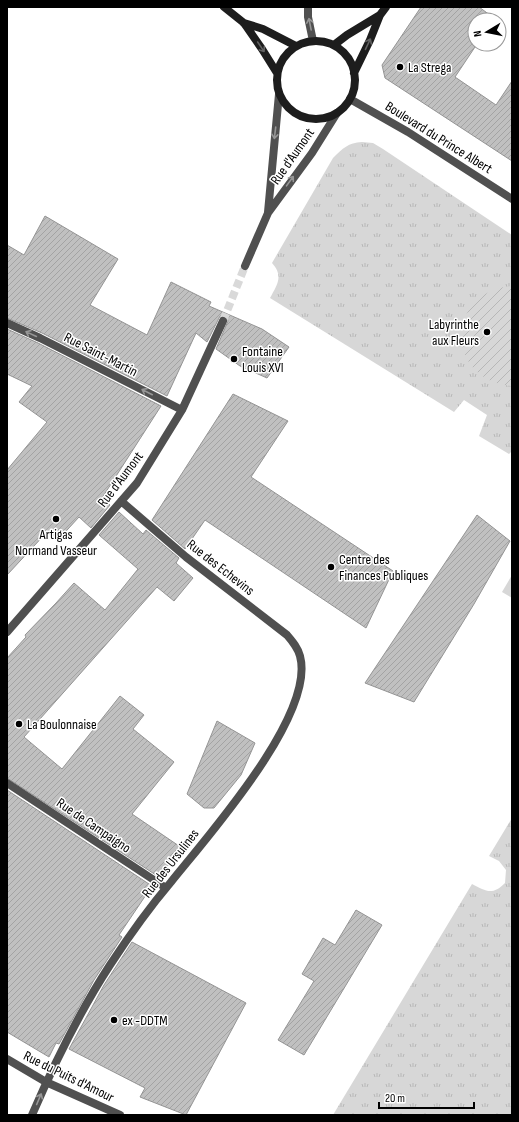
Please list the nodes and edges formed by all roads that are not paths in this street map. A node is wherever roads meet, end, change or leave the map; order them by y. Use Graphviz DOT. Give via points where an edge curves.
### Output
graph roads {
  1 [pos="224,7"];
  2 [pos="308,7"];
  3 [pos="386,7"];
  4 [pos="380,15"];
  5 [pos="244,23"];
  6 [pos="313,41"];
  7 [pos="334,45"];
  8 [pos="296,46"];
  9 [pos="276,73"];
  10 [pos="354,74"];
  11 [pos="279,94"];
  12 [pos="350,99"];
  13 [pos="337,113"];
  14 [pos="512,199"];
  15 [pos="268,213"];
  16 [pos="245,266"];
  17 [pos="223,320"];
  18 [pos="7,323"];
  19 [pos="182,410"];
  20 [pos="121,501"];
  21 [pos="7,632"];
  22 [pos="300,656"];
  23 [pos="7,783"];
  24 [pos="166,888"];
  25 [pos="7,1059"];
  26 [pos="46,1082"];
  27 [pos="32,1115"];
  28 [pos="120,1115"];
  1 -- 5 [label="main road"];
  6 -- 2 [label="street, one-way"];
  3 -- 4 [label="main road"];
  4 -- 7 [label="main road"];
  10 -- 4 [label="main road, one-way"];
  5 -- 8 [label="main road" via="263,29"];
  5 -- 9 [label="main road, one-way"];
  6 -- 7 [label="main road" via="324,41"];
  6 -- 8 [label="main road"];
  7 -- 10 [label="main road" via="349,59"];
  8 -- 9 [label="main road" via="286,54"];
  9 -- 11 [label="main road"];
  10 -- 12 [label="main road" via="354,89"];
  11 -- 13 [label="main road" via="287,108 306,118 322,119"];
  11 -- 15 [label="street, Rue d'Aumont, one-way"];
  12 -- 13 [label="main road"];
  12 -- 14 [label="street, Boulevard du Prince Albert" via="408,132"];
  15 -- 13 [label="street, Rue d'Aumont, one-way" via="312,153"];
  15 -- 16 [label="street, Rue d'Aumont"];
  17 -- 19 [label="street, Rue d'Aumont"];
  19 -- 18 [label="street, Rue Saint-Martin, one-way"];
  19 -- 20 [label="street, Rue d'Aumont" via="144,473"];
  20 -- 21 [label="street, Rue d'Aumont"];
  20 -- 22 [label="street, Rue des Echevins" via="186,557 287,635 295,644"];
  22 -- 24 [label="street, Rue des Ursulines" via="299,687 293,706 267,756 235,802"];
  23 -- 24 [label="street, Rue de Campaigno"];
  24 -- 26 [label="street, Rue des Ursulines" via="106,970"];
  25 -- 26 [label="street, Rue du Puits d'Amour"];
  27 -- 26 [label="street, Rue des Ursulines, one-way"];
  26 -- 28 [label="street, Rue du Puits d'Amour"];
}
